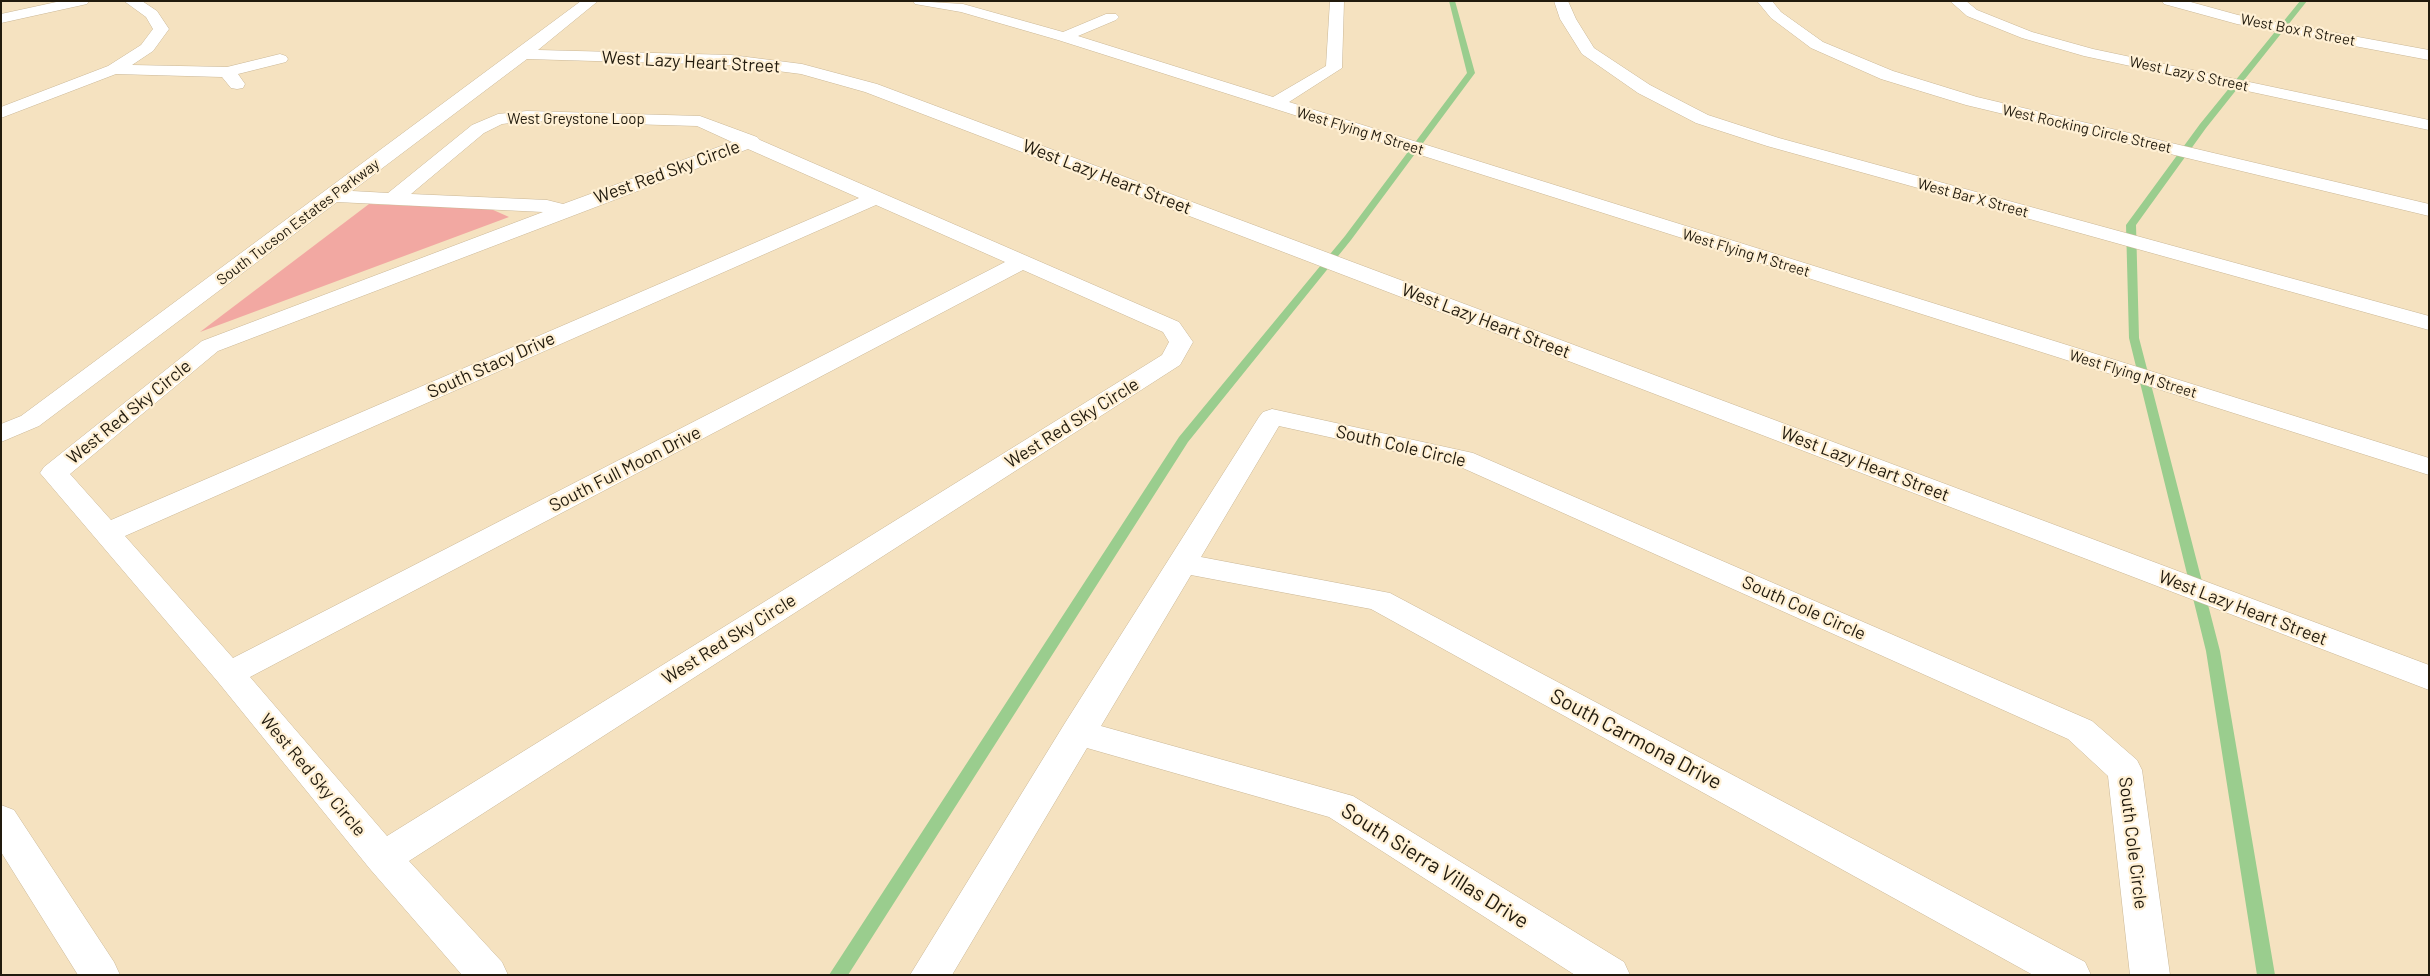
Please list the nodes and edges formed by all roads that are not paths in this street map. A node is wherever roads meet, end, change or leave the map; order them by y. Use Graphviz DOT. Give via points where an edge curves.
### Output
graph roads {
  1 [pos="82,1"];
  2 [pos="131,1"];
  3 [pos="591,1"];
  4 [pos="920,1"];
  5 [pos="1337,1"];
  6 [pos="1561,1"];
  7 [pos="1764,1"];
  8 [pos="1957,1"];
  9 [pos="2169,1"];
  10 [pos="1111,17"];
  11 [pos="1,19"];
  12 [pos="1064,37"];
  13 [pos="523,54"];
  14 [pos="2429,55"];
  15 [pos="280,59"];
  16 [pos="114,69"];
  17 [pos="1274,104"];
  18 [pos="1,113"];
  19 [pos="2429,125"];
  20 [pos="750,142"];
  21 [pos="333,196"];
  22 [pos="394,198"];
  23 [pos="875,198"];
  24 [pos="2429,210"];
  25 [pos="564,211"];
  26 [pos="1021,263"];
  27 [pos="2429,323"];
  28 [pos="1,434"];
  29 [pos="2429,468"];
  30 [pos="107,533"];
  31 [pos="1181,563"];
  32 [pos="229,674"];
  33 [pos="2429,678"];
  34 [pos="1077,732"];
  35 [pos="1,820"];
  36 [pos="383,858"];
  37 [pos="100,975"];
  38 [pos="488,975"];
  39 [pos="930,975"];
  40 [pos="1610,975"];
  41 [pos="2071,975"];
  42 [pos="2150,975"];
  1 -- 11 [label="street"];
  2 -- 16 [label="street" via="152,14 161,29 147,48"];
  3 -- 13 [label="street, South Tucson Estates Parkway"];
  4 -- 12 [label="street, West Flying M Street" via="963,8"];
  5 -- 17 [label="street" via="1334,68"];
  6 -- 27 [label="street, West Bar X Street" via="1588,51 1644,89 1702,119 1773,142"];
  7 -- 24 [label="street, West Rocking Circle Street" via="1776,15 1817,45 1888,75 1972,101"];
  8 -- 19 [label="street, West Lazy S Street" via="1972,13 2027,35 2090,53"];
  9 -- 14 [label="street, West Box R Street" via="2237,19"];
  10 -- 12 [label="street"];
  12 -- 17 [label="street, West Flying M Street"];
  13 -- 21 [label="street, South Tucson Estates Parkway"];
  13 -- 33 [label="street, West Lazy Heart Street" via="731,60 802,69 871,88"];
  15 -- 16 [label="street" via="232,78"];
  16 -- 18 [label="street"];
  17 -- 29 [label="street, West Flying M Street"];
  20 -- 22 [label="street, West Greystone Loop" via="700,120 527,116 498,119 478,128"];
  20 -- 23 [label="street, West Red Sky Circle"];
  20 -- 25 [label="street, West Red Sky Circle"];
  21 -- 22 [label="street"];
  21 -- 28 [label="street, South Tucson Estates Parkway" via="30,421"];
  22 -- 25 [label="street" via="547,206"];
  23 -- 26 [label="street, West Red Sky Circle"];
  23 -- 30 [label="street, South Stacy Drive"];
  25 -- 30 [label="street, West Red Sky Circle" via="210,346 54,473"];
  26 -- 32 [label="street, South Full Moon Drive"];
  26 -- 36 [label="street, West Red Sky Circle" via="1170,327 1181,342 1171,360"];
  30 -- 32 [label="street, West Red Sky Circle"];
  31 -- 34 [label="street"];
  31 -- 41 [label="street, South Carmona Drive" via="1379,600"];
  31 -- 42 [label="street, South Cole Circle" via="1272,417 1464,459 2080,730 2125,770"];
  32 -- 36 [label="street, West Red Sky Circle"];
  34 -- 39 [label="street"];
  34 -- 40 [label="street, South Sierra Villas Drive" via="1340,806"];
  35 -- 37 [label="street"];
  36 -- 38 [label="street, West Red Sky Circle"];
}
